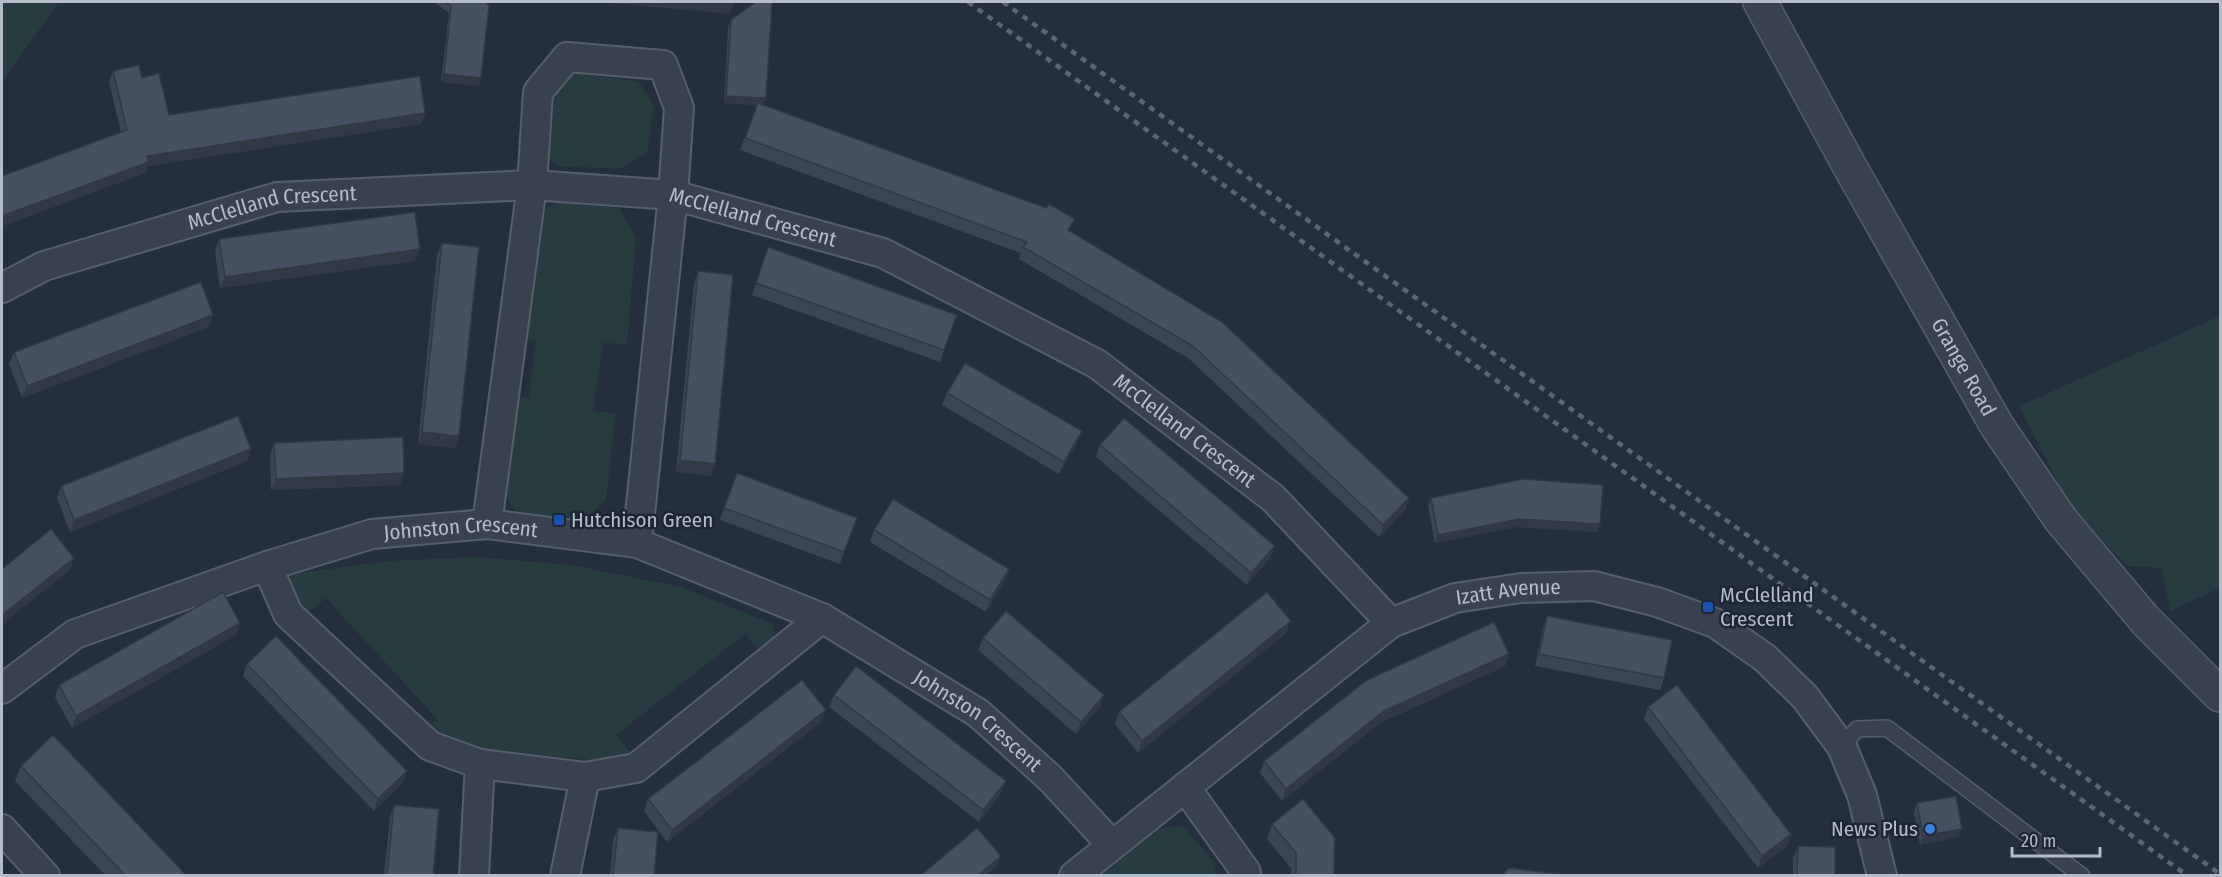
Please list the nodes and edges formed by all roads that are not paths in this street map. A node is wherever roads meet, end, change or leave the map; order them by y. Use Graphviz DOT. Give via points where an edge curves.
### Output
graph roads {
  1 [pos="1760,2"];
  2 [pos="532,184"];
  3 [pos="673,195"];
  4 [pos="2,288"];
  5 [pos="487,524"];
  6 [pos="637,543"];
  7 [pos="267,566"];
  8 [pos="822,618"];
  9 [pos="1390,623"];
  10 [pos="2,689"];
  11 [pos="2220,695"];
  12 [pos="1842,747"];
  13 [pos="480,764"];
  14 [pos="585,777"];
  15 [pos="1185,787"];
  16 [pos="2,830"];
  17 [pos="1113,845"];
  18 [pos="43,875"];
  19 [pos="474,876"];
  20 [pos="565,876"];
  21 [pos="1074,876"];
  22 [pos="1246,876"];
  23 [pos="1882,876"];
  24 [pos="2082,876"];
  1 -- 11 [label="street, Grange Road" via="1997,426 2061,520 2146,621"];
  2 -- 3 [label="street, McClelland Crescent"];
  2 -- 3 [label="street" via="537,92 567,57 663,64 679,108"];
  2 -- 4 [label="street, McClelland Crescent" via="277,197 44,266"];
  2 -- 5 [label="street"];
  3 -- 6 [label="street"];
  3 -- 9 [label="street, McClelland Crescent" via="883,253 1097,364 1273,498"];
  5 -- 6 [label="street, Johnston Crescent"];
  5 -- 7 [label="street, Johnston Crescent" via="372,534"];
  6 -- 8 [label="street, Johnston Crescent"];
  7 -- 10 [label="street, Johnston Crescent" via="75,634"];
  7 -- 13 [label="street" via="288,615 430,746"];
  8 -- 14 [label="street" via="636,768"];
  8 -- 17 [label="street, Johnston Crescent" via="978,713 1050,778"];
  9 -- 12 [label="street, Izatt Avenue" via="1455,598 1521,588 1594,586 1657,602 1715,623 1765,658 1805,696"];
  9 -- 15 [label="street, Izatt Avenue"];
  12 -- 23 [label="street, Izatt Avenue" via="1862,795"];
  12 -- 24 [label="lane" via="1857,729 1887,728"];
  13 -- 14 [label="street"];
  13 -- 19 [label="street"];
  14 -- 20 [label="street"];
  15 -- 17 [label="street, Izatt Avenue"];
  15 -- 22 [label="street"];
  16 -- 18 [label="street"];
  17 -- 21 [label="street, Izatt Avenue"];
}
